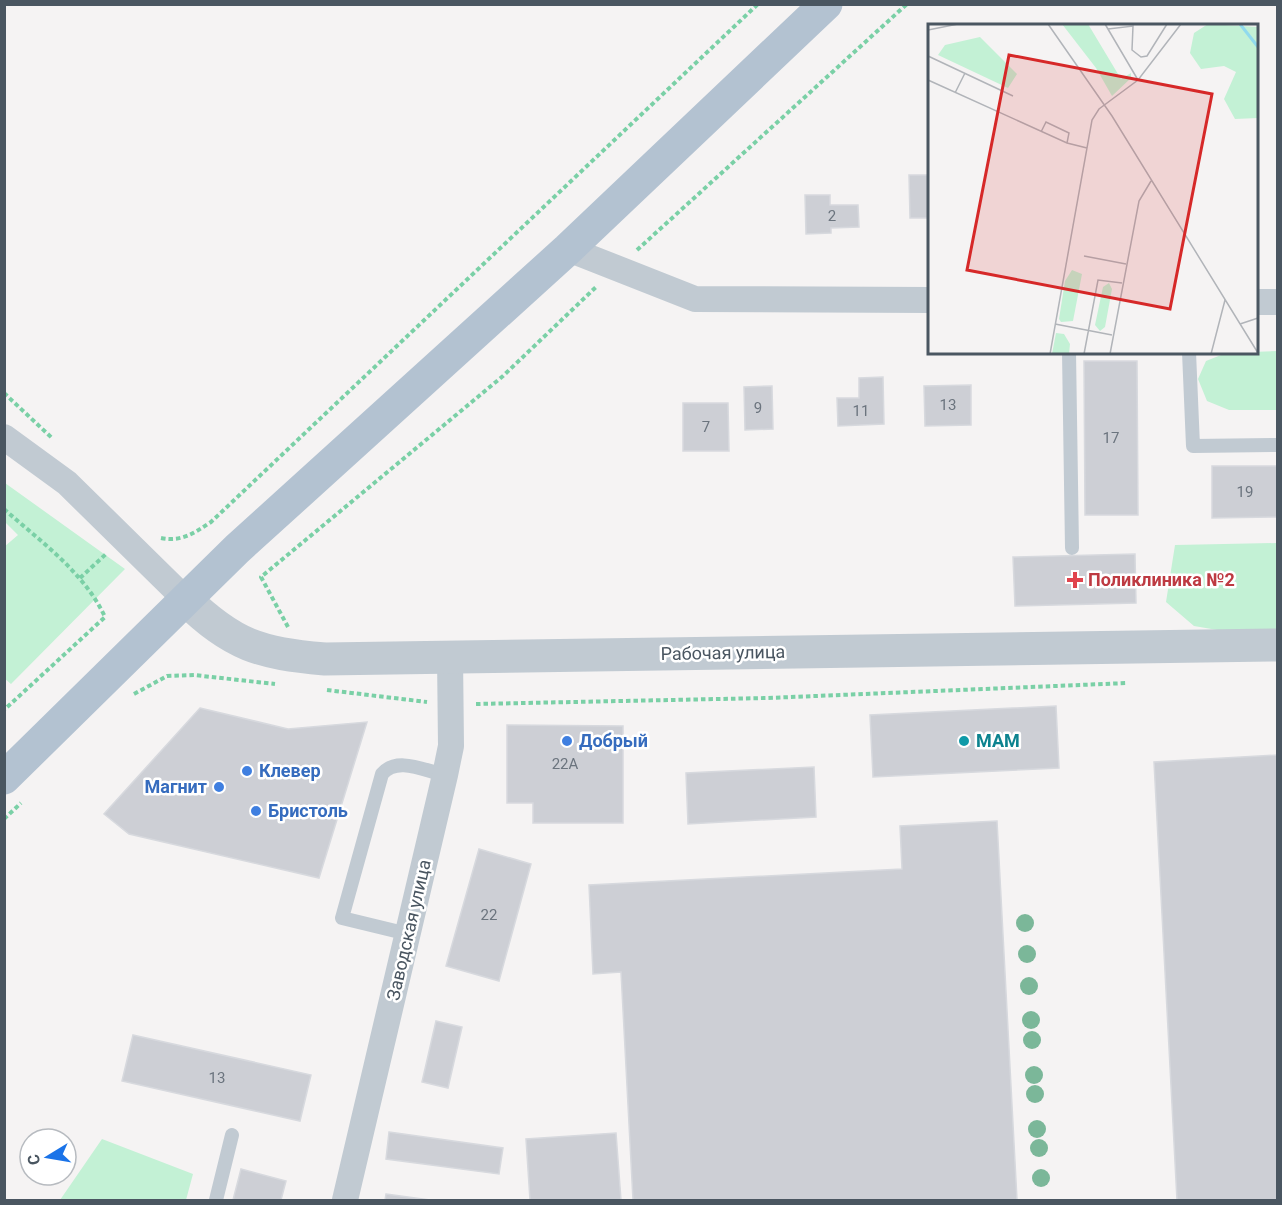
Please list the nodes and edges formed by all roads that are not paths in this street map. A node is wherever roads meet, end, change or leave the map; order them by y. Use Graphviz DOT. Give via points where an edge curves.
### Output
graph roads {
  1 [pos="826,4"];
  2 [pos="568,249"];
  3 [pos="928,300"];
  4 [pos="1258,302"];
  5 [pos="1278,302"];
  6 [pos="1069,354"];
  7 [pos="1189,354"];
  8 [pos="4,436"];
  9 [pos="1278,445"];
  10 [pos="1072,548"];
  11 [pos="185,599"];
  12 [pos="1278,645"];
  13 [pos="450,656"];
  14 [pos="445,776"];
  15 [pos="17,786"];
  16 [pos="408,934"];
  17 [pos="232,1135"];
  18 [pos="216,1200"];
  19 [pos="345,1200"];
  1 -- 2 [label="main road"];
  2 -- 3 [label="street" via="695,299"];
  2 -- 11 [label="main road"];
  4 -- 5 [label="street"];
  6 -- 10 [label="lane"];
  7 -- 9 [label="lane" via="1193,446"];
  8 -- 11 [label="street" via="67,483"];
  11 -- 13 [label="street, Рабочая улица" via="214,626 249,646 284,655 325,659"];
  11 -- 15 [label="main road" via="120,684"];
  12 -- 13 [label="street, Рабочая улица"];
  13 -- 14 [label="street, Заводская улица" via="451,746"];
  14 -- 16 [label="street, Заводская улица"];
  14 -- 16 [label="lane" via="396,764 382,774 342,918"];
  16 -- 19 [label="street, Заводская улица"];
  17 -- 18 [label="lane"];
}
